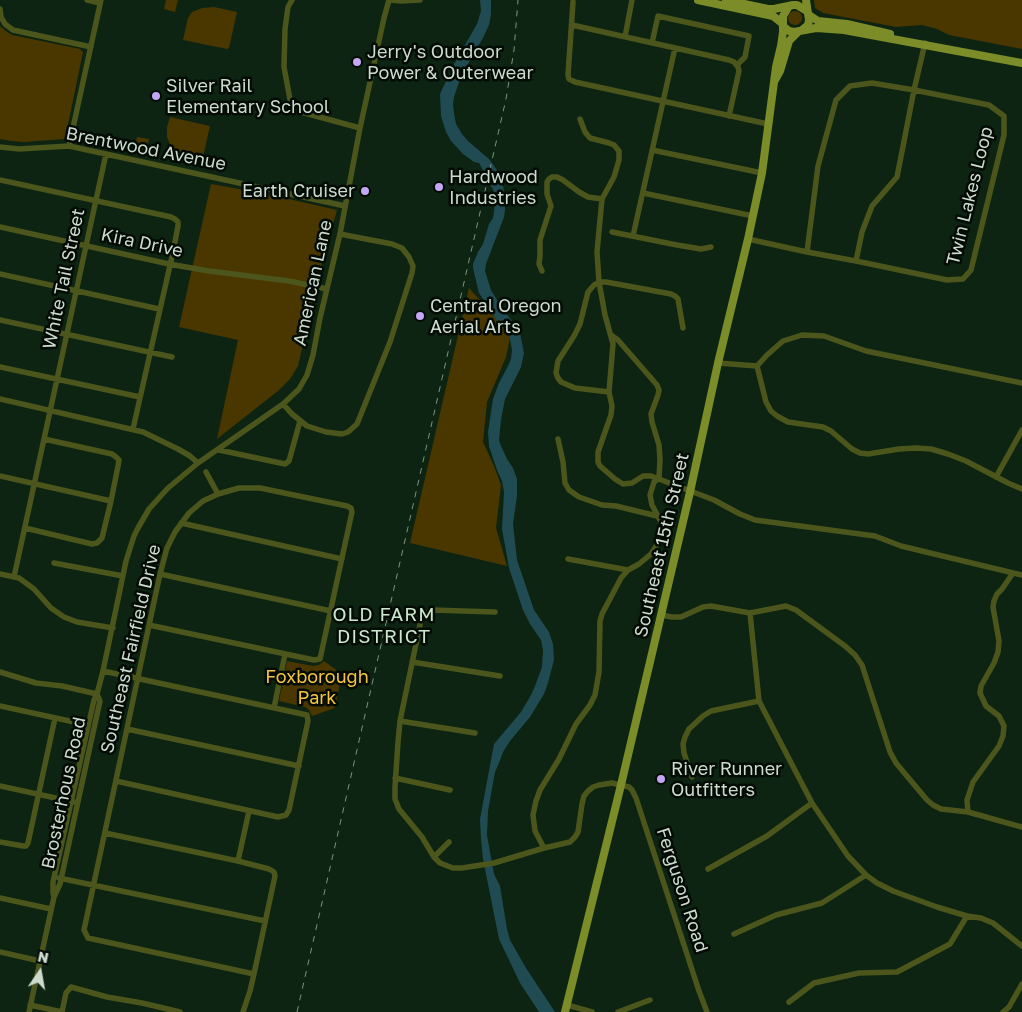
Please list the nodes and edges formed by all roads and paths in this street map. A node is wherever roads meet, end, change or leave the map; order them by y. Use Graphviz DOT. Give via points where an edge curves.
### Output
graph roads {
  1 [pos="86,0"];
  2 [pos="292,0"];
  3 [pos="390,0"];
  4 [pos="420,0"];
  5 [pos="632,0"];
  6 [pos="698,0"];
  7 [pos="726,0"];
  8 [pos="806,0"];
  9 [pos="101,2"];
  10 [pos="574,2"];
  11 [pos="792,4"];
  12 [pos="0,7"];
  13 [pos="808,13"];
  14 [pos="783,24"];
  15 [pos="572,25"];
  16 [pos="800,31"];
  17 [pos="625,37"];
  18 [pos="652,43"];
  19 [pos="925,43"];
  20 [pos="91,47"];
  21 [pos="675,48"];
  22 [pos="1022,59"];
  23 [pos="1022,63"];
  24 [pos="737,65"];
  25 [pos="774,81"];
  26 [pos="914,90"];
  27 [pos="663,101"];
  28 [pos="729,116"];
  29 [pos="580,119"];
  30 [pos="768,124"];
  31 [pos="360,128"];
  32 [pos="69,146"];
  33 [pos="0,147"];
  34 [pos="652,150"];
  35 [pos="106,154"];
  36 [pos="762,173"];
  37 [pos="0,180"];
  38 [pos="643,193"];
  39 [pos="602,199"];
  40 [pos="96,200"];
  41 [pos="345,206"];
  42 [pos="752,216"];
  43 [pos="0,227"];
  44 [pos="612,232"];
  45 [pos="340,234"];
  46 [pos="632,236"];
  47 [pos="748,240"];
  48 [pos="86,246"];
  49 [pos="711,246"];
  50 [pos="807,252"];
  51 [pos="856,261"];
  52 [pos="169,264"];
  53 [pos="542,271"];
  54 [pos="0,274"];
  55 [pos="599,282"];
  56 [pos="326,289"];
  57 [pos="76,291"];
  58 [pos="159,309"];
  59 [pos="0,320"];
  60 [pos="682,328"];
  61 [pos="67,335"];
  62 [pos="611,335"];
  63 [pos="150,352"];
  64 [pos="172,357"];
  65 [pos="718,363"];
  66 [pos="757,366"];
  67 [pos="0,367"];
  68 [pos="57,380"];
  69 [pos="1022,383"];
  70 [pos="609,392"];
  71 [pos="140,397"];
  72 [pos="0,399"];
  73 [pos="283,404"];
  74 [pos="50,411"];
  75 [pos="300,421"];
  76 [pos="133,430"];
  77 [pos="1022,430"];
  78 [pos="44,439"];
  79 [pos="558,440"];
  80 [pos="219,450"];
  81 [pos="198,464"];
  82 [pos="206,472"];
  83 [pos="0,476"];
  84 [pos="996,477"];
  85 [pos="658,478"];
  86 [pos="34,483"];
  87 [pos="1022,489"];
  88 [pos="690,492"];
  89 [pos="218,494"];
  90 [pos="111,501"];
  91 [pos="658,516"];
  92 [pos="181,523"];
  93 [pos="25,528"];
  94 [pos="342,559"];
  95 [pos="568,559"];
  96 [pos="54,563"];
  97 [pos="628,570"];
  98 [pos="1013,573"];
  99 [pos="0,574"];
  100 [pos="160,574"];
  101 [pos="123,576"];
  102 [pos="1022,576"];
  103 [pos="14,577"];
  104 [pos="331,610"];
  105 [pos="495,612"];
  106 [pos="750,613"];
  107 [pos="661,615"];
  108 [pos="149,625"];
  109 [pos="113,628"];
  110 [pos="285,654"];
  111 [pos="412,662"];
  112 [pos="103,671"];
  113 [pos="0,672"];
  114 [pos="500,676"];
  115 [pos="138,678"];
  116 [pos="97,694"];
  117 [pos="759,701"];
  118 [pos="0,706"];
  119 [pos="274,708"];
  120 [pos="55,718"];
  121 [pos="400,721"];
  122 [pos="88,726"];
  123 [pos="127,729"];
  124 [pos="475,733"];
  125 [pos="298,766"];
  126 [pos="692,777"];
  127 [pos="396,778"];
  128 [pos="116,781"];
  129 [pos="621,785"];
  130 [pos="0,786"];
  131 [pos="450,790"];
  132 [pos="38,794"];
  133 [pos="74,802"];
  134 [pos="812,803"];
  135 [pos="249,810"];
  136 [pos="968,812"];
  137 [pos="1022,827"];
  138 [pos="105,833"];
  139 [pos="0,842"];
  140 [pos="449,842"];
  141 [pos="544,848"];
  142 [pos="434,857"];
  143 [pos="238,862"];
  144 [pos="708,869"];
  145 [pos="866,875"];
  146 [pos="58,878"];
  147 [pos="94,886"];
  148 [pos="0,898"];
  149 [pos="51,909"];
  150 [pos="967,916"];
  151 [pos="264,922"];
  152 [pos="734,934"];
  153 [pos="1022,946"];
  154 [pos="0,952"];
  155 [pos="40,961"];
  156 [pos="254,974"];
  157 [pos="1022,984"];
  158 [pos="650,1000"];
  159 [pos="790,1002"];
  160 [pos="30,1005"];
  161 [pos="566,1008"];
  162 [pos="28,1012"];
  163 [pos="62,1012"];
  164 [pos="180,1012"];
  165 [pos="243,1012"];
  166 [pos="592,1012"];
  167 [pos="618,1012"];
  168 [pos="707,1012"];
  169 [pos="1003,1012"];
  1 -- 9 [label="street"];
  2 -- 31 [label="street" via="288,7 284,57 291,105 301,112"];
  3 -- 4 [label="street"];
  3 -- 31 [label="street, American Lane"];
  5 -- 17 [label="street"];
  6 -- 14 [label="main road" via="773,16"];
  7 -- 11 [label="main road" via="768,9"];
  8 -- 13 [label="main road"];
  9 -- 20 [label="street"];
  10 -- 15 [label="street"];
  11 -- 13 [label="main road"];
  11 -- 14 [label="main road, Southeast 15th Street" via="784,13"];
  12 -- 20 [label="street" via="1,17 12,30"];
  13 -- 16 [label="main road, Southeast 15th Street" via="808,24"];
  13 -- 19 [label="main road" via="818,21 864,27"];
  14 -- 16 [label="main road" via="789,31"];
  14 -- 25 [label="main road, Southeast 15th Street"];
  15 -- 17 [label="street"];
  15 -- 27 [label="street" via="569,79"];
  16 -- 19 [label="main road" via="816,28 844,30"];
  16 -- 25 [label="main road, Southeast 15th Street" via="789,41"];
  17 -- 18 [label="street"];
  18 -- 21 [label="street"];
  18 -- 24 [label="street" via="658,16 749,36 745,57"];
  19 -- 22 [label="main road"];
  19 -- 23 [label="main road"];
  19 -- 26 [label="street"];
  20 -- 32 [label="street"];
  21 -- 24 [label="street" via="729,60"];
  21 -- 27 [label="street"];
  24 -- 28 [label="street"];
  25 -- 30 [label="main road, Southeast 15th Street"];
  26 -- 50 [label="street" via="872,83 850,86 836,100 818,166"];
  26 -- 51 [label="street" via="898,177 872,206"];
  26 -- 51 [label="street, Twin Lakes Loop" via="989,105 1004,116 1004,135 970,270 963,279 947,280"];
  27 -- 28 [label="street"];
  27 -- 34 [label="street"];
  28 -- 30 [label="street"];
  29 -- 39 [label="street" via="590,138 614,145 619,151 614,177"];
  30 -- 36 [label="main road, Southeast 15th Street"];
  31 -- 41 [label="street, American Lane"];
  32 -- 33 [label="street, Brentwood Avenue" via="18,150"];
  32 -- 35 [label="street, Brentwood Avenue"];
  34 -- 36 [label="street"];
  34 -- 38 [label="street"];
  35 -- 40 [label="street, White Tail Street"];
  35 -- 41 [label="street, Brentwood Avenue"];
  36 -- 42 [label="main road, Southeast 15th Street"];
  37 -- 40 [label="street"];
  38 -- 42 [label="street"];
  38 -- 46 [label="street"];
  39 -- 53 [label="street" via="588,197 557,177 549,179 547,194 551,206 540,240 539,264"];
  39 -- 55 [label="street" via="597,252"];
  40 -- 48 [label="street, White Tail Street"];
  40 -- 52 [label="street" via="177,220"];
  41 -- 45 [label="street, American Lane"];
  42 -- 47 [label="main road, Southeast 15th Street"];
  43 -- 48 [label="street, Kira Drive"];
  44 -- 46 [label="street"];
  45 -- 56 [label="street, American Lane"];
  45 -- 75 [label="street" via="402,248 409,257 412,273 390,342 354,428 342,434 326,432"];
  46 -- 49 [label="street" via="701,249"];
  47 -- 50 [label="street, Twin Lakes Loop"];
  47 -- 65 [label="main road, Southeast 15th Street"];
  48 -- 52 [label="street, Kira Drive"];
  48 -- 57 [label="street, White Tail Street"];
  50 -- 51 [label="street, Twin Lakes Loop"];
  52 -- 56 [label="street, Kira Drive"];
  52 -- 58 [label="street"];
  54 -- 57 [label="street"];
  55 -- 60 [label="street" via="675,296"];
  55 -- 62 [label="street"];
  55 -- 70 [label="street" via="588,292 580,324 558,361 556,373 562,382 575,388"];
  56 -- 73 [label="street, American Lane" via="307,375 299,389"];
  57 -- 58 [label="street"];
  57 -- 61 [label="street, White Tail Street"];
  58 -- 63 [label="street"];
  59 -- 61 [label="street"];
  61 -- 63 [label="street"];
  61 -- 68 [label="street, White Tail Street"];
  62 -- 70 [label="street"];
  62 -- 85 [label="street" via="657,385 658,395 651,414 659,445"];
  63 -- 64 [label="street"];
  63 -- 71 [label="street"];
  65 -- 66 [label="street"];
  65 -- 88 [label="main road, Southeast 15th Street"];
  66 -- 69 [label="street" via="782,341 802,335 824,336 866,351"];
  66 -- 84 [label="street" via="766,402 771,411 788,422 822,427 860,453 931,449 966,461"];
  67 -- 68 [label="street"];
  68 -- 71 [label="street"];
  68 -- 74 [label="street, White Tail Street"];
  70 -- 85 [label="street" via="612,415 598,452 600,466 624,484 643,476"];
  71 -- 76 [label="street"];
  72 -- 74 [label="street"];
  73 -- 75 [label="street"];
  73 -- 80 [label="street, American Lane"];
  74 -- 76 [label="street"];
  74 -- 78 [label="street, White Tail Street"];
  75 -- 80 [label="street" via="289,461 285,464"];
  76 -- 81 [label="street" via="166,443"];
  77 -- 84 [label="street"];
  78 -- 86 [label="street, White Tail Street"];
  78 -- 90 [label="street" via="116,457 119,460"];
  79 -- 91 [label="street" via="569,490 602,505"];
  80 -- 81 [label="street, American Lane"];
  81 -- 101 [label="street, Brosterhous Road" via="168,488 144,517 134,536"];
  82 -- 89 [label="street"];
  83 -- 86 [label="street"];
  84 -- 87 [label="street"];
  85 -- 88 [label="street"];
  85 -- 91 [label="street" via="650,495"];
  86 -- 90 [label="street"];
  86 -- 93 [label="street, White Tail Street"];
  88 -- 98 [label="street" via="755,520 875,536 901,546"];
  88 -- 107 [label="main road, Southeast 15th Street"];
  89 -- 92 [label="street, Southeast Fairfield Drive" via="203,502"];
  89 -- 94 [label="street, Southeast Fairfield Drive" via="239,488 260,488 351,508"];
  90 -- 93 [label="street" via="102,538 97,544"];
  91 -- 97 [label="street" via="662,528 657,545 651,554"];
  92 -- 94 [label="street"];
  92 -- 100 [label="street, Southeast Fairfield Drive" via="167,548"];
  93 -- 103 [label="street, White Tail Street"];
  94 -- 104 [label="street"];
  95 -- 97 [label="street"];
  96 -- 101 [label="street"];
  97 -- 141 [label="street" via="600,621 595,696 576,724 536,801 533,815 535,831"];
  98 -- 102 [label="street"];
  98 -- 136 [label="street" via="994,601 998,652 980,693 986,706 1000,716 1003,736 973,782"];
  99 -- 103 [label="street"];
  100 -- 104 [label="street"];
  100 -- 108 [label="street, Southeast Fairfield Drive"];
  101 -- 109 [label="street, Brosterhous Road"];
  103 -- 109 [label="street" via="34,589 64,617"];
  104 -- 110 [label="street" via="320,660"];
  105 -- 111 [label="street" via="432,610 425,614"];
  106 -- 107 [label="street" via="711,606 680,617"];
  106 -- 117 [label="street"];
  106 -- 136 [label="street" via="786,606 856,655 862,664 896,763 933,805"];
  107 -- 129 [label="main road, Southeast 15th Street"];
  108 -- 110 [label="street"];
  108 -- 115 [label="street, Southeast Fairfield Drive"];
  109 -- 112 [label="street, Brosterhous Road"];
  110 -- 119 [label="street"];
  111 -- 114 [label="street"];
  111 -- 121 [label="street"];
  112 -- 115 [label="street"];
  112 -- 116 [label="street, Brosterhous Road"];
  113 -- 116 [label="street" via="27,681"];
  115 -- 119 [label="street"];
  115 -- 123 [label="street, Southeast Fairfield Drive"];
  116 -- 122 [label="street, Brosterhous Road"];
  116 -- 133 [label="street, Brosterhous Road" via="100,701"];
  117 -- 126 [label="street" via="712,711 689,729 683,744"];
  117 -- 134 [label="street"];
  118 -- 120 [label="street"];
  119 -- 125 [label="street" via="307,716"];
  120 -- 122 [label="street"];
  120 -- 132 [label="street"];
  121 -- 124 [label="street"];
  121 -- 127 [label="street"];
  122 -- 133 [label="street, Brosterhous Road"];
  123 -- 125 [label="street"];
  123 -- 128 [label="street, Southeast Fairfield Drive"];
  125 -- 135 [label="street" via="286,815"];
  127 -- 131 [label="street"];
  127 -- 142 [label="street" via="399,809"];
  128 -- 135 [label="street"];
  128 -- 138 [label="street, Southeast Fairfield Drive"];
  129 -- 141 [label="street" via="599,785 588,791 575,837 570,842"];
  129 -- 161 [label="main road, Southeast 15th Street"];
  129 -- 168 [label="street, Ferguson Road" via="634,792"];
  130 -- 132 [label="street"];
  132 -- 133 [label="street"];
  132 -- 139 [label="street" via="26,846"];
  133 -- 146 [label="street, Brosterhous Road"];
  134 -- 144 [label="street" via="767,836"];
  134 -- 145 [label="street" via="848,856"];
  135 -- 143 [label="street"];
  136 -- 137 [label="street"];
  138 -- 143 [label="street"];
  138 -- 147 [label="street, Southeast Fairfield Drive"];
  140 -- 142 [label="street"];
  141 -- 142 [label="street" via="494,863 462,868 440,863"];
  143 -- 151 [label="street" via="269,868 274,872"];
  145 -- 150 [label="street" via="893,891"];
  145 -- 152 [label="street" via="822,903 776,915"];
  146 -- 147 [label="street"];
  146 -- 149 [label="street, Brosterhous Road"];
  147 -- 151 [label="street"];
  147 -- 156 [label="street, Southeast Fairfield Drive" via="84,930 88,938"];
  148 -- 149 [label="street"];
  149 -- 155 [label="street, Brosterhous Road"];
  150 -- 153 [label="street" via="993,924"];
  150 -- 159 [label="street" via="950,944 897,972 859,973 814,984"];
  151 -- 156 [label="street"];
  154 -- 155 [label="street"];
  155 -- 160 [label="street, Brosterhous Road"];
  156 -- 165 [label="street"];
  157 -- 169 [label="street"];
  158 -- 167 [label="street"];
  160 -- 162 [label="street, Brosterhous Road"];
  160 -- 163 [label="street"];
  161 -- 166 [label="street"];
  163 -- 164 [label="street" via="66,993 71,987"];
}
